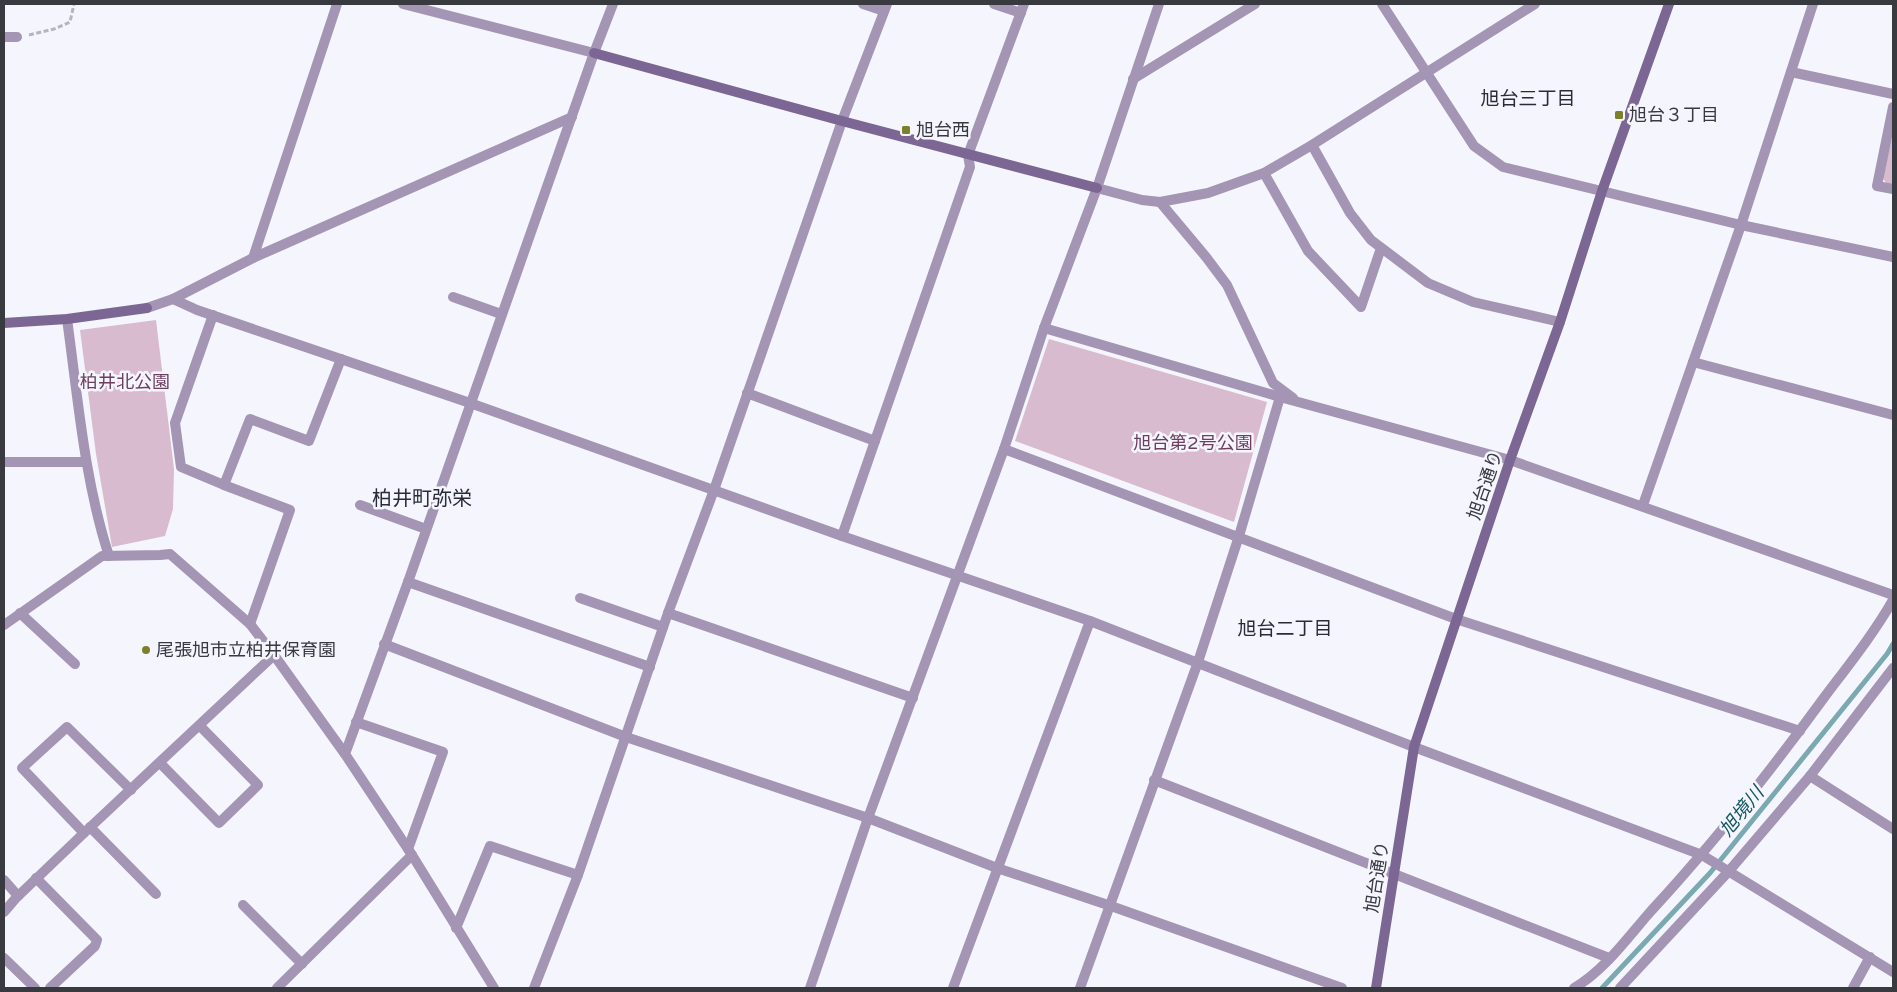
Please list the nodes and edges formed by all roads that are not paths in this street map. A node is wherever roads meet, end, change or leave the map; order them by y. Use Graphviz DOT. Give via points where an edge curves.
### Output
graph roads {
  1 [pos="337,4"];
  2 [pos="403,4"];
  3 [pos="613,4"];
  4 [pos="863,4"];
  5 [pos="994,4"];
  6 [pos="1159,4"];
  7 [pos="1256,4"];
  8 [pos="1382,4"];
  9 [pos="1535,4"];
  10 [pos="1669,4"];
  11 [pos="1813,4"];
  12 [pos="885,7"];
  13 [pos="1022,8"];
  14 [pos="4,37"];
  15 [pos="17,37"];
  16 [pos="594,53"];
  17 [pos="1791,72"];
  18 [pos="1426,73"];
  19 [pos="1133,80"];
  20 [pos="1893,94"];
  21 [pos="1893,108"];
  22 [pos="572,117"];
  23 [pos="842,121"];
  24 [pos="1312,145"];
  25 [pos="968,155"];
  26 [pos="1264,172"];
  27 [pos="1097,188"];
  28 [pos="1893,189"];
  29 [pos="1602,192"];
  30 [pos="1160,202"];
  31 [pos="1741,225"];
  32 [pos="1381,248"];
  33 [pos="1893,257"];
  34 [pos="253,258"];
  35 [pos="453,297"];
  36 [pos="173,299"];
  37 [pos="502,314"];
  38 [pos="213,315"];
  39 [pos="67,319"];
  40 [pos="1560,322"];
  41 [pos="4,323"];
  42 [pos="1044,328"];
  43 [pos="341,359"];
  44 [pos="1693,362"];
  45 [pos="747,393"];
  46 [pos="1280,396"];
  47 [pos="1293,399"];
  48 [pos="470,403"];
  49 [pos="1893,415"];
  50 [pos="875,441"];
  51 [pos="1004,449"];
  52 [pos="1510,460"];
  53 [pos="4,462"];
  54 [pos="86,462"];
  55 [pos="224,485"];
  56 [pos="714,490"];
  57 [pos="360,505"];
  58 [pos="1643,505"];
  59 [pos="426,529"];
  60 [pos="842,536"];
  61 [pos="1238,536"];
  62 [pos="109,556"];
  63 [pos="958,576"];
  64 [pos="408,582"];
  65 [pos="1893,595"];
  66 [pos="580,598"];
  67 [pos="1893,600"];
  68 [pos="20,613"];
  69 [pos="668,613"];
  70 [pos="1456,620"];
  71 [pos="1090,621"];
  72 [pos="250,624"];
  73 [pos="4,625"];
  74 [pos="663,626"];
  75 [pos="384,644"];
  76 [pos="274,655"];
  77 [pos="1198,662"];
  78 [pos="75,664"];
  79 [pos="650,668"];
  80 [pos="1893,668"];
  81 [pos="912,698"];
  82 [pos="356,722"];
  83 [pos="200,726"];
  84 [pos="1800,731"];
  85 [pos="626,738"];
  86 [pos="1414,747"];
  87 [pos="344,754"];
  88 [pos="160,763"];
  89 [pos="1810,776"];
  90 [pos="1154,780"];
  91 [pos="131,790"];
  92 [pos="868,818"];
  93 [pos="1893,829"];
  94 [pos="87,830"];
  95 [pos="410,852"];
  96 [pos="1705,857"];
  97 [pos="997,868"];
  98 [pos="1726,870"];
  99 [pos="1394,873"];
  100 [pos="578,875"];
  101 [pos="36,878"];
  102 [pos="4,880"];
  103 [pos="156,894"];
  104 [pos="18,896"];
  105 [pos="243,904"];
  106 [pos="1111,906"];
  107 [pos="4,912"];
  108 [pos="456,928"];
  109 [pos="1870,957"];
  110 [pos="4,958"];
  111 [pos="1609,958"];
  112 [pos="302,964"];
  113 [pos="1893,972"];
  114 [pos="35,988"];
  115 [pos="50,988"];
  116 [pos="277,988"];
  117 [pos="494,988"];
  118 [pos="534,988"];
  119 [pos="810,988"];
  120 [pos="953,988"];
  121 [pos="1080,988"];
  122 [pos="1342,988"];
  123 [pos="1376,988"];
  124 [pos="1574,988"];
  125 [pos="1623,988"];
  126 [pos="1853,988"];
  1 -- 34 [label="street"];
  2 -- 16 [label="street"];
  3 -- 16 [label="street"];
  4 -- 12 [label="street"];
  5 -- 13 [label="street"];
  6 -- 19 [label="street"];
  7 -- 19 [label="street"];
  8 -- 18 [label="street"];
  9 -- 18 [label="street"];
  10 -- 29 [label="street, 旭台通り"];
  11 -- 17 [label="street"];
  12 -- 23 [label="street"];
  13 -- 25 [label="street"];
  14 -- 15 [label="street"];
  16 -- 22 [label="street"];
  16 -- 23 [label="street"];
  17 -- 20 [label="street"];
  17 -- 31 [label="street"];
  18 -- 24 [label="street"];
  18 -- 29 [label="street" via="1474,146 1503,167"];
  19 -- 27 [label="street"];
  21 -- 28 [label="street" via="1877,186"];
  22 -- 34 [label="street"];
  22 -- 37 [label="street"];
  23 -- 25 [label="street"];
  23 -- 45 [label="street"];
  24 -- 26 [label="street"];
  24 -- 32 [label="street" via="1350,214"];
  25 -- 27 [label="street"];
  25 -- 50 [label="street" via="970,167"];
  26 -- 30 [label="street" via="1208,193"];
  26 -- 32 [label="street" via="1308,251 1361,307"];
  27 -- 30 [label="street"];
  27 -- 42 [label="street"];
  29 -- 31 [label="street"];
  29 -- 40 [label="street, 旭台通り"];
  30 -- 47 [label="street" via="1226,285 1273,383"];
  31 -- 33 [label="street"];
  31 -- 44 [label="street"];
  32 -- 40 [label="street" via="1428,283 1473,302"];
  34 -- 36 [label="street"];
  35 -- 37 [label="street"];
  36 -- 38 [label="street"];
  36 -- 39 [label="street" via="147,308"];
  37 -- 48 [label="street"];
  38 -- 43 [label="street"];
  38 -- 55 [label="street" via="175,423 181,466"];
  39 -- 41 [label="street"];
  39 -- 54 [label="street"];
  40 -- 52 [label="street, 旭台通り"];
  42 -- 46 [label="street"];
  42 -- 51 [label="street"];
  43 -- 48 [label="street"];
  43 -- 55 [label="street" via="309,441 250,419"];
  44 -- 49 [label="street"];
  44 -- 58 [label="street"];
  45 -- 50 [label="street"];
  45 -- 56 [label="street"];
  46 -- 47 [label="street"];
  46 -- 61 [label="street"];
  47 -- 52 [label="street"];
  48 -- 56 [label="street"];
  48 -- 59 [label="street"];
  50 -- 60 [label="street"];
  51 -- 61 [label="street"];
  51 -- 63 [label="street"];
  52 -- 58 [label="street"];
  52 -- 70 [label="street, 旭台通り"];
  53 -- 54 [label="street"];
  54 -- 62 [label="street"];
  55 -- 72 [label="street" via="290,510"];
  56 -- 60 [label="street"];
  56 -- 69 [label="street"];
  57 -- 59 [label="street"];
  58 -- 65 [label="street"];
  59 -- 64 [label="street"];
  60 -- 63 [label="street"];
  61 -- 70 [label="street"];
  61 -- 77 [label="street"];
  62 -- 68 [label="street" via="102,556"];
  62 -- 72 [label="street" via="170,554"];
  63 -- 71 [label="street"];
  63 -- 81 [label="street"];
  64 -- 75 [label="street"];
  64 -- 79 [label="street"];
  66 -- 74 [label="street"];
  67 -- 84 [label="street"];
  68 -- 73 [label="street"];
  68 -- 78 [label="street"];
  69 -- 74 [label="street"];
  69 -- 81 [label="street"];
  70 -- 84 [label="street"];
  70 -- 86 [label="street, 旭台通り"];
  71 -- 77 [label="street"];
  71 -- 97 [label="street"];
  72 -- 76 [label="street"];
  74 -- 79 [label="street"];
  75 -- 82 [label="street"];
  75 -- 85 [label="street"];
  76 -- 83 [label="street"];
  76 -- 87 [label="street"];
  77 -- 86 [label="street"];
  77 -- 90 [label="street"];
  79 -- 85 [label="street"];
  80 -- 89 [label="street"];
  81 -- 92 [label="street"];
  82 -- 87 [label="street"];
  82 -- 95 [label="street" via="443,752"];
  83 -- 88 [label="street"];
  83 -- 88 [label="street" via="258,786 220,823"];
  84 -- 96 [label="street"];
  85 -- 92 [label="street"];
  85 -- 100 [label="street"];
  86 -- 96 [label="street"];
  86 -- 99 [label="street, 旭台通り"];
  87 -- 95 [label="street"];
  88 -- 91 [label="street"];
  89 -- 93 [label="street"];
  89 -- 98 [label="street"];
  90 -- 99 [label="street"];
  90 -- 106 [label="street"];
  91 -- 94 [label="street"];
  91 -- 94 [label="street" via="67,727 22,768"];
  92 -- 97 [label="street"];
  92 -- 119 [label="street"];
  94 -- 101 [label="street"];
  94 -- 103 [label="street"];
  95 -- 108 [label="street"];
  95 -- 112 [label="street"];
  96 -- 98 [label="street"];
  96 -- 111 [label="street"];
  97 -- 106 [label="street"];
  97 -- 120 [label="street"];
  98 -- 109 [label="street"];
  98 -- 125 [label="street"];
  99 -- 111 [label="street"];
  99 -- 123 [label="street, 旭台通り"];
  100 -- 108 [label="street" via="490,846"];
  100 -- 118 [label="street"];
  101 -- 104 [label="street"];
  101 -- 115 [label="street" via="97,940 95,946"];
  102 -- 104 [label="street"];
  104 -- 107 [label="street"];
  105 -- 112 [label="street"];
  106 -- 121 [label="street"];
  106 -- 122 [label="street"];
  108 -- 117 [label="street"];
  109 -- 113 [label="street"];
  109 -- 126 [label="street"];
  110 -- 114 [label="street"];
  111 -- 124 [label="street" via="1585,982"];
  112 -- 116 [label="street"];
}
